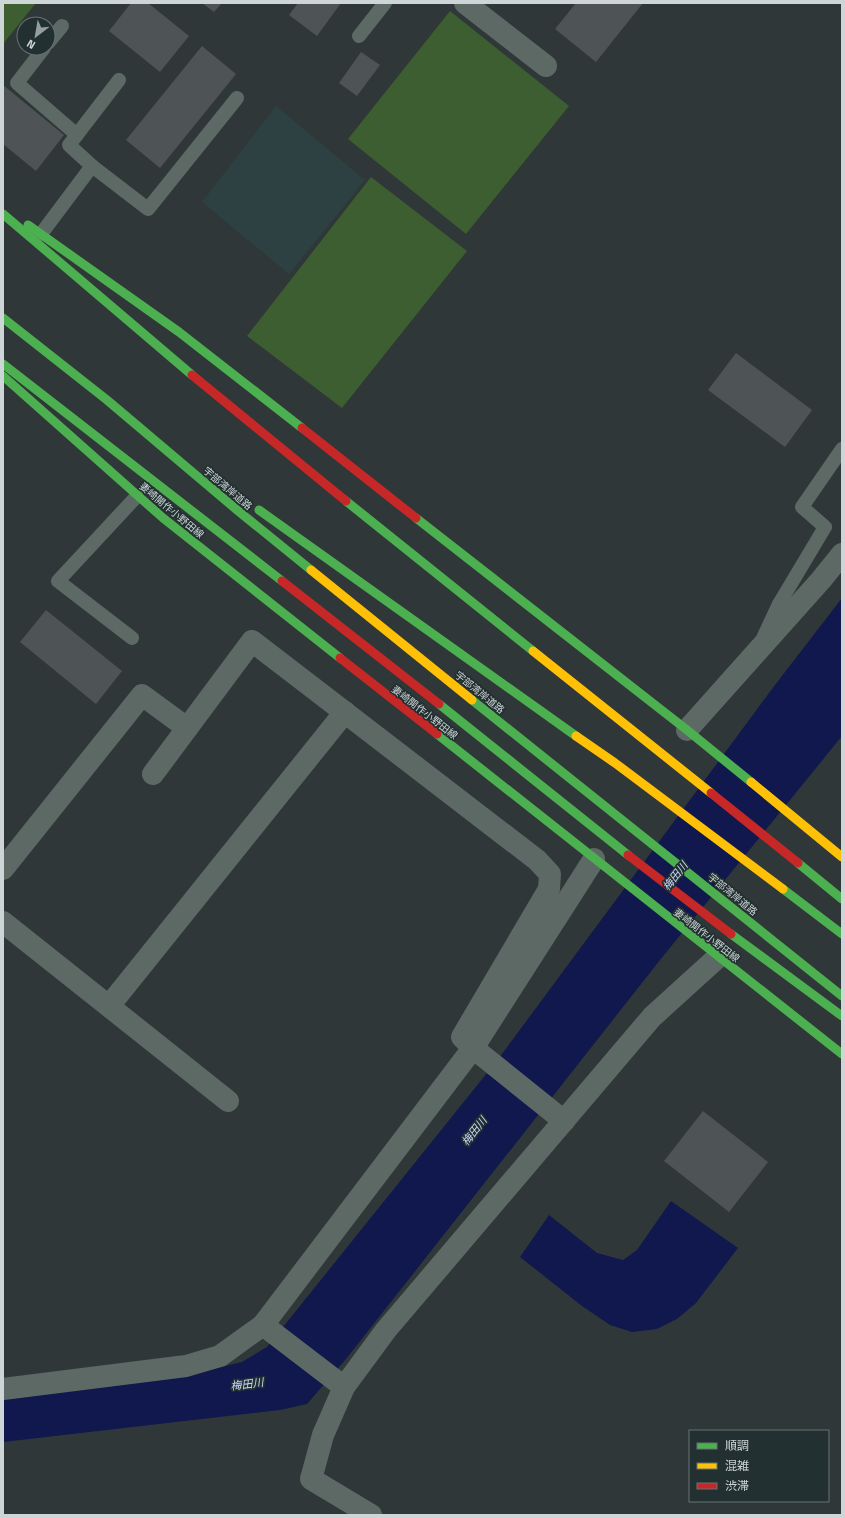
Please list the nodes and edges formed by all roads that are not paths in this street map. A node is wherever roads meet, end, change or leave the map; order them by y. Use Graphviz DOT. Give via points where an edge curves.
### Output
graph roads {
  1 [pos="385,3"];
  2 [pos="465,3"];
  3 [pos="62,26"];
  4 [pos="56,33"];
  5 [pos="359,36"];
  6 [pos="38,56"];
  7 [pos="546,66"];
  8 [pos="119,80"];
  9 [pos="237,98"];
  10 [pos="77,135"];
  11 [pos="92,166"];
  12 [pos="3,207"];
  13 [pos="3,214"];
  14 [pos="41,234"];
  15 [pos="3,318"];
  16 [pos="3,364"];
  17 [pos="3,376"];
  18 [pos="107,400"];
  19 [pos="842,449"];
  20 [pos="210,475"];
  21 [pos="137,496"];
  22 [pos="248,503"];
  23 [pos="842,554"];
  24 [pos="132,638"];
  25 [pos="755,654"];
  26 [pos="345,712"];
  27 [pos="187,728"];
  28 [pos="688,730"];
  29 [pos="153,774"];
  30 [pos="842,857"];
  31 [pos="598,863"];
  32 [pos="3,869"];
  33 [pos="842,899"];
  34 [pos="3,922"];
  35 [pos="842,934"];
  36 [pos="714,954"];
  37 [pos="842,996"];
  38 [pos="109,1006"];
  39 [pos="842,1016"];
  40 [pos="478,1053"];
  41 [pos="842,1054"];
  42 [pos="228,1101"];
  43 [pos="564,1121"];
  44 [pos="269,1329"];
  45 [pos="340,1384"];
  46 [pos="3,1389"];
  47 [pos="371,1515"];
  1 -- 5 [label="lane"];
  2 -- 7 [label="street"];
  3 -- 4 [label="lane"];
  6 -- 10 [label="lane" via="17,83"];
  8 -- 10 [label="lane"];
  9 -- 11 [label="lane" via="148,209"];
  10 -- 11 [label="lane" via="69,145"];
  11 -- 14 [label="lane"];
  12 -- 14 [label="main road"];
  13 -- 33 [label="main road" via="156,346 443,580"];
  14 -- 28 [label="main road" via="178,332"];
  15 -- 18 [label="main road, 宇部湾岸道路"];
  16 -- 39 [label="main road" via="381,658 654,876"];
  17 -- 21 [label="main road, 妻崎開作小野田線"];
  18 -- 20 [label="main road, 宇部湾岸道路"];
  18 -- 37 [label="main road, 宇部湾岸道路" via="343,596"];
  19 -- 25 [label="lane" via="802,507 825,527 778,604"];
  21 -- 24 [label="lane" via="58,581"];
  21 -- 31 [label="main road, 妻崎開作小野田線"];
  22 -- 35 [label="main road, 宇部湾岸道路" via="615,763"];
  23 -- 25 [label="street"];
  25 -- 28 [label="street"];
  26 -- 27 [label="street" via="252,641"];
  26 -- 38 [label="street"];
  26 -- 40 [label="street" via="537,860 550,874 549,889 462,1037"];
  27 -- 29 [label="street"];
  27 -- 32 [label="street" via="142,695"];
  28 -- 30 [label="main road"];
  31 -- 36 [label="main road, 妻崎開作小野田線"];
  31 -- 40 [label="street"];
  34 -- 38 [label="street"];
  36 -- 41 [label="main road, 妻崎開作小野田線"];
  36 -- 43 [label="street" via="652,1017"];
  38 -- 42 [label="street"];
  40 -- 43 [label="street"];
  40 -- 44 [label="street"];
  43 -- 45 [label="street"];
  44 -- 45 [label="street"];
  44 -- 46 [label="street" via="220,1356 186,1366"];
  45 -- 47 [label="street" via="311,1479"];
}
